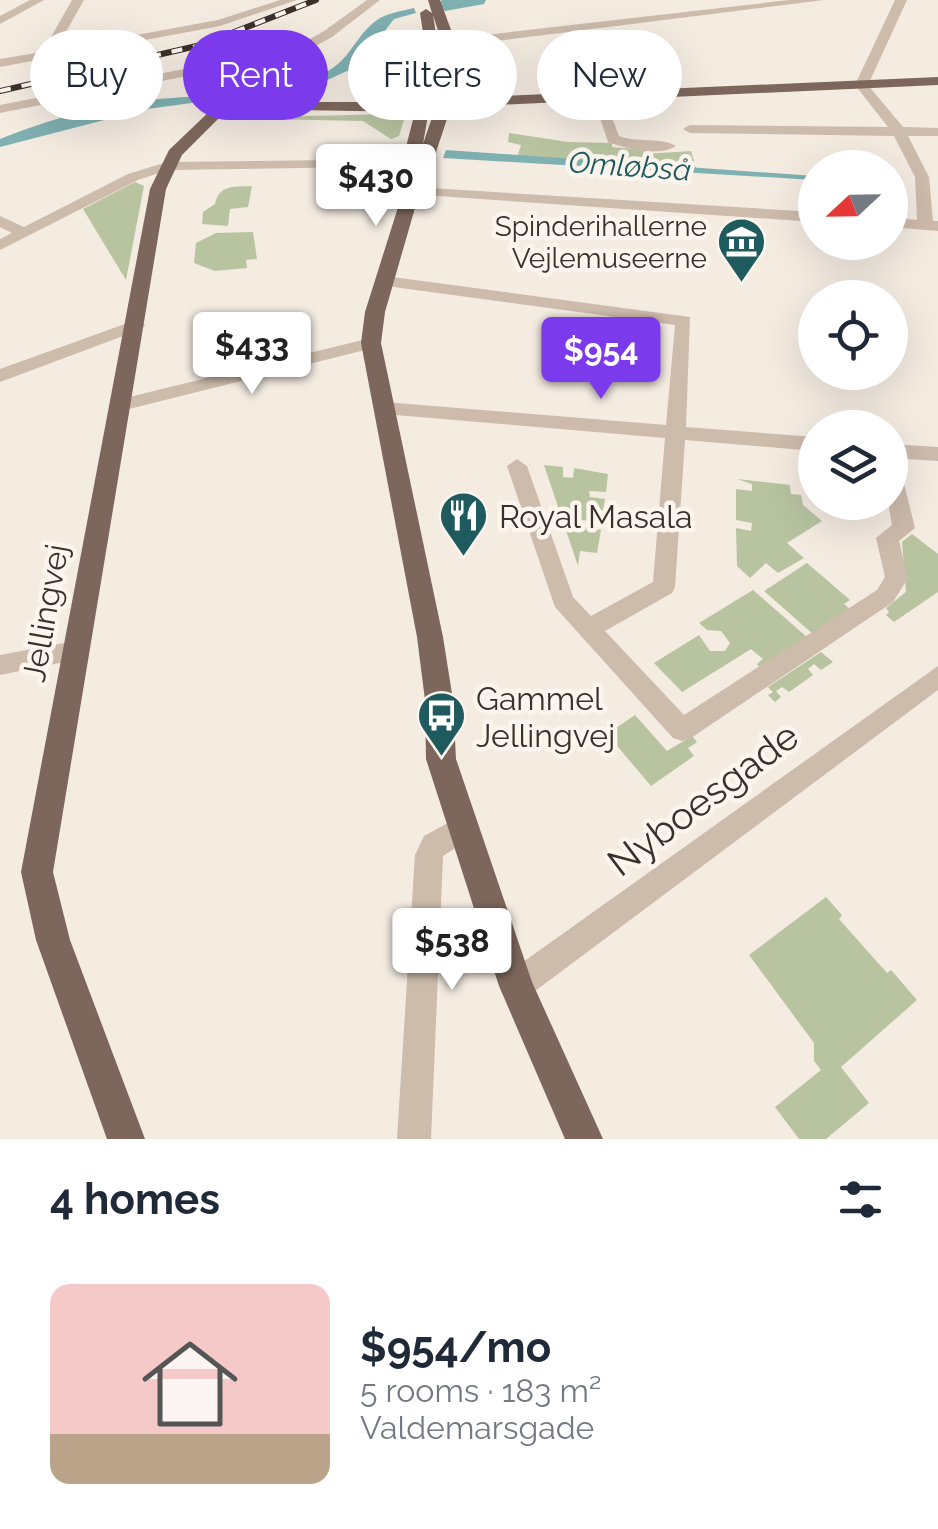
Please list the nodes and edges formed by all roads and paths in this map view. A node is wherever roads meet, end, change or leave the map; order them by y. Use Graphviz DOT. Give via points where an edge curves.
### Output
graph roads {
  1 [pos="38,0"];
  2 [pos="78,0"];
  3 [pos="291,0"];
  4 [pos="374,0"];
  5 [pos="422,0"];
  6 [pos="434,0"];
  7 [pos="818,0"];
  8 [pos="901,0"];
  9 [pos="0,21"];
  10 [pos="61,30"];
  11 [pos="430,30"];
  12 [pos="446,30"];
  13 [pos="163,34"];
  14 [pos="328,34"];
  15 [pos="517,36"];
  16 [pos="30,58"];
  17 [pos="0,63"];
  18 [pos="183,73"];
  19 [pos="938,82"];
  20 [pos="861,84"];
  21 [pos="682,91"];
  22 [pos="0,108"];
  23 [pos="210,120"];
  24 [pos="424,120"];
  25 [pos="605,120"];
  26 [pos="690,129"];
  27 [pos="899,132"];
  28 [pos="938,132"];
  29 [pos="668,146"];
  30 [pos="420,163"];
  31 [pos="167,166"];
  32 [pos="413,191"];
  33 [pos="798,216"];
  34 [pos="0,221"];
  35 [pos="932,225"];
  36 [pos="24,232"];
  37 [pos="0,245"];
  38 [pos="385,281"];
  39 [pos="136,325"];
  40 [pos="371,343"];
  41 [pos="0,376"];
  42 [pos="121,405"];
  43 [pos="384,408"];
  44 [pos="675,433"];
  45 [pos="798,443"];
  46 [pos="908,452"];
  47 [pos="938,454"];
  48 [pos="518,466"];
  49 [pos="902,520"];
  50 [pos="587,630"];
  51 [pos="75,650"];
  52 [pos="0,665"];
  53 [pos="938,676"];
  54 [pos="461,829"];
  55 [pos="516,986"];
  56 [pos="126,1139"];
  57 [pos="414,1139"];
  58 [pos="584,1139"];
  1 -- 9 [label="street"];
  2 -- 10 [label="street"];
  3 -- 13 [label="street"];
  4 -- 14 [label="street"];
  5 -- 11 [label="main road"];
  6 -- 12 [label="main road"];
  7 -- 15 [label="street"];
  8 -- 20 [label="street"];
  16 -- 17 [label="street"];
  18 -- 22 [label="street"];
  19 -- 20 [label="main road"];
  20 -- 21 [label="main road"];
  20 -- 27 [label="street"];
  23 -- 31 [label="main road, Jellingvej"];
  24 -- 30 [label="main road" via="413,140"];
  25 -- 29 [label="street" via="612,139"];
  26 -- 27 [label="street"];
  27 -- 28 [label="street"];
  27 -- 35 [label="street" via="924,185"];
  30 -- 31 [label="street"];
  30 -- 32 [label="main road"];
  31 -- 36 [label="street"];
  31 -- 39 [label="main road, Jellingvej"];
  32 -- 33 [label="street"];
  32 -- 38 [label="main road"];
  34 -- 36 [label="street"];
  36 -- 37 [label="street"];
  38 -- 40 [label="main road"];
  38 -- 44 [label="street" via="684,320"];
  39 -- 41 [label="street"];
  39 -- 42 [label="main road, Jellingvej"];
  40 -- 42 [label="street"];
  40 -- 43 [label="main road"];
  42 -- 51 [label="main road, Jellingvej"];
  43 -- 44 [label="street"];
  43 -- 54 [label="main road" via="430,636 440,759"];
  44 -- 45 [label="street"];
  44 -- 50 [label="street" via="664,587"];
  46 -- 47 [label="street"];
  48 -- 50 [label="street" via="563,601"];
  49 -- 50 [label="street" via="904,528 887,538 897,578 886,596 682,730"];
  51 -- 52 [label="street"];
  51 -- 56 [label="main road, Jellingvej" via="37,872 53,940"];
  53 -- 55 [label="street, Nyboesgade"];
  54 -- 55 [label="main road"];
  54 -- 57 [label="street" via="434,844 429,855"];
  55 -- 58 [label="main road"];
}
